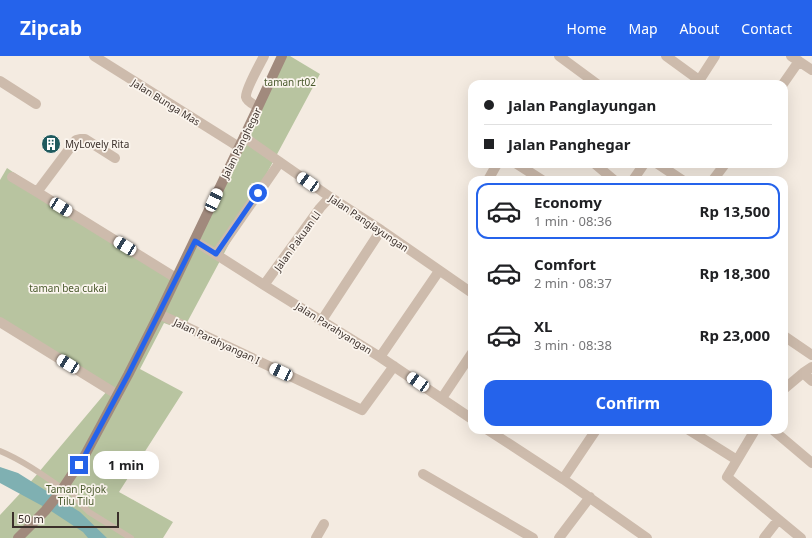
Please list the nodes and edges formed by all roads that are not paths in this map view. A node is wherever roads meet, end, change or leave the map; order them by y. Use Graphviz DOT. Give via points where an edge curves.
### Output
graph roads {
  1 [pos="94,56"];
  2 [pos="264,56"];
  3 [pos="282,56"];
  4 [pos="559,56"];
  5 [pos="666,56"];
  6 [pos="715,56"];
  7 [pos="795,59"];
  8 [pos="812,70"];
  9 [pos="592,80"];
  10 [pos="696,80"];
  11 [pos="699,80"];
  12 [pos="785,80"];
  13 [pos="0,82"];
  14 [pos="36,104"];
  15 [pos="258,107"];
  16 [pos="244,137"];
  17 [pos="239,147"];
  18 [pos="115,158"];
  19 [pos="280,162"];
  20 [pos="523,168"];
  21 [pos="599,168"];
  22 [pos="664,168"];
  23 [pos="536,176"];
  24 [pos="609,176"];
  25 [pos="676,176"];
  26 [pos="12,177"];
  27 [pos="37,192"];
  28 [pos="330,197"];
  29 [pos="380,230"];
  30 [pos="195,241"];
  31 [pos="216,254"];
  32 [pos="439,271"];
  33 [pos="176,278"];
  34 [pos="264,285"];
  35 [pos="468,290"];
  36 [pos="159,314"];
  37 [pos="322,320"];
  38 [pos="0,322"];
  39 [pos="788,339"];
  40 [pos="812,355"];
  41 [pos="380,357"];
  42 [pos="468,359"];
  43 [pos="394,366"];
  44 [pos="812,367"];
  45 [pos="803,373"];
  46 [pos="812,381"];
  47 [pos="788,386"];
  48 [pos="118,395"];
  49 [pos="442,398"];
  50 [pos="468,416"];
  51 [pos="502,434"];
  52 [pos="593,434"];
  53 [pos="695,434"];
  54 [pos="753,434"];
  55 [pos="778,434"];
  56 [pos="0,451"];
  57 [pos="737,460"];
  58 [pos="812,463"];
  59 [pos="423,474"];
  60 [pos="563,479"];
  61 [pos="62,489"];
  62 [pos="590,497"];
  63 [pos="778,520"];
  64 [pos="324,524"];
  65 [pos="18,538"];
  66 [pos="131,538"];
  67 [pos="316,538"];
  68 [pos="533,538"];
  69 [pos="559,538"];
  70 [pos="647,538"];
  71 [pos="764,538"];
  72 [pos="800,538"];
  1 -- 17 [label="street, Jalan Bunga Mas"];
  2 -- 15 [label="street" via="246,96 247,100"];
  3 -- 15 [label="street, Jalan Panghegar"];
  4 -- 9 [label="street"];
  5 -- 10 [label="street"];
  6 -- 11 [label="street"];
  7 -- 8 [label="street"];
  7 -- 12 [label="street"];
  13 -- 14 [label="street"];
  15 -- 16 [label="street, Jalan Panghegar"];
  16 -- 17 [label="street, Jalan Panghegar"];
  16 -- 19 [label="street, Jalan Panglayungan"];
  17 -- 30 [label="street, Jalan Panghegar"];
  18 -- 27 [label="street" via="85,139 76,140"];
  19 -- 28 [label="street, Jalan Panglayungan"];
  19 -- 31 [label="street"];
  20 -- 23 [label="street"];
  21 -- 24 [label="street"];
  22 -- 25 [label="street"];
  26 -- 27 [label="street"];
  27 -- 33 [label="street"];
  28 -- 29 [label="street, Jalan Panglayungan"];
  28 -- 34 [label="street, Jalan Pakuan Ll"];
  29 -- 32 [label="street, Jalan Panglayungan"];
  29 -- 37 [label="street"];
  30 -- 31 [label="street, Jalan Parahyangan"];
  30 -- 33 [label="street, Jalan Panghegar"];
  31 -- 34 [label="street, Jalan Parahyangan"];
  32 -- 35 [label="street, Jalan Panglayungan"];
  32 -- 41 [label="street"];
  33 -- 36 [label="street, Jalan Panghegar"];
  34 -- 37 [label="street, Jalan Parahyangan"];
  36 -- 43 [label="street, Jalan Parahyangan I" via="362,410"];
  36 -- 48 [label="street, Jalan Panghegar"];
  37 -- 41 [label="street, Jalan Parahyangan"];
  38 -- 48 [label="street"];
  39 -- 40 [label="street"];
  41 -- 43 [label="street, Jalan Parahyangan"];
  42 -- 49 [label="street"];
  43 -- 49 [label="street, Jalan Parahyangan"];
  44 -- 45 [label="street"];
  45 -- 46 [label="street"];
  45 -- 47 [label="street"];
  48 -- 61 [label="street, Jalan Panghegar" via="85,455"];
  49 -- 50 [label="street, Jalan Parahyangan"];
  51 -- 60 [label="street"];
  52 -- 60 [label="street"];
  53 -- 57 [label="street"];
  54 -- 57 [label="street"];
  55 -- 58 [label="street"];
  56 -- 61 [label="lane" via="43,474"];
  57 -- 63 [label="street" via="727,477"];
  59 -- 68 [label="street"];
  60 -- 62 [label="street"];
  61 -- 65 [label="street, Jalan Panghegar" via="46,510"];
  61 -- 66 [label="lane" via="89,512"];
  62 -- 69 [label="street"];
  62 -- 70 [label="street"];
  63 -- 71 [label="street"];
  63 -- 72 [label="street"];
  64 -- 67 [label="street"];
}
